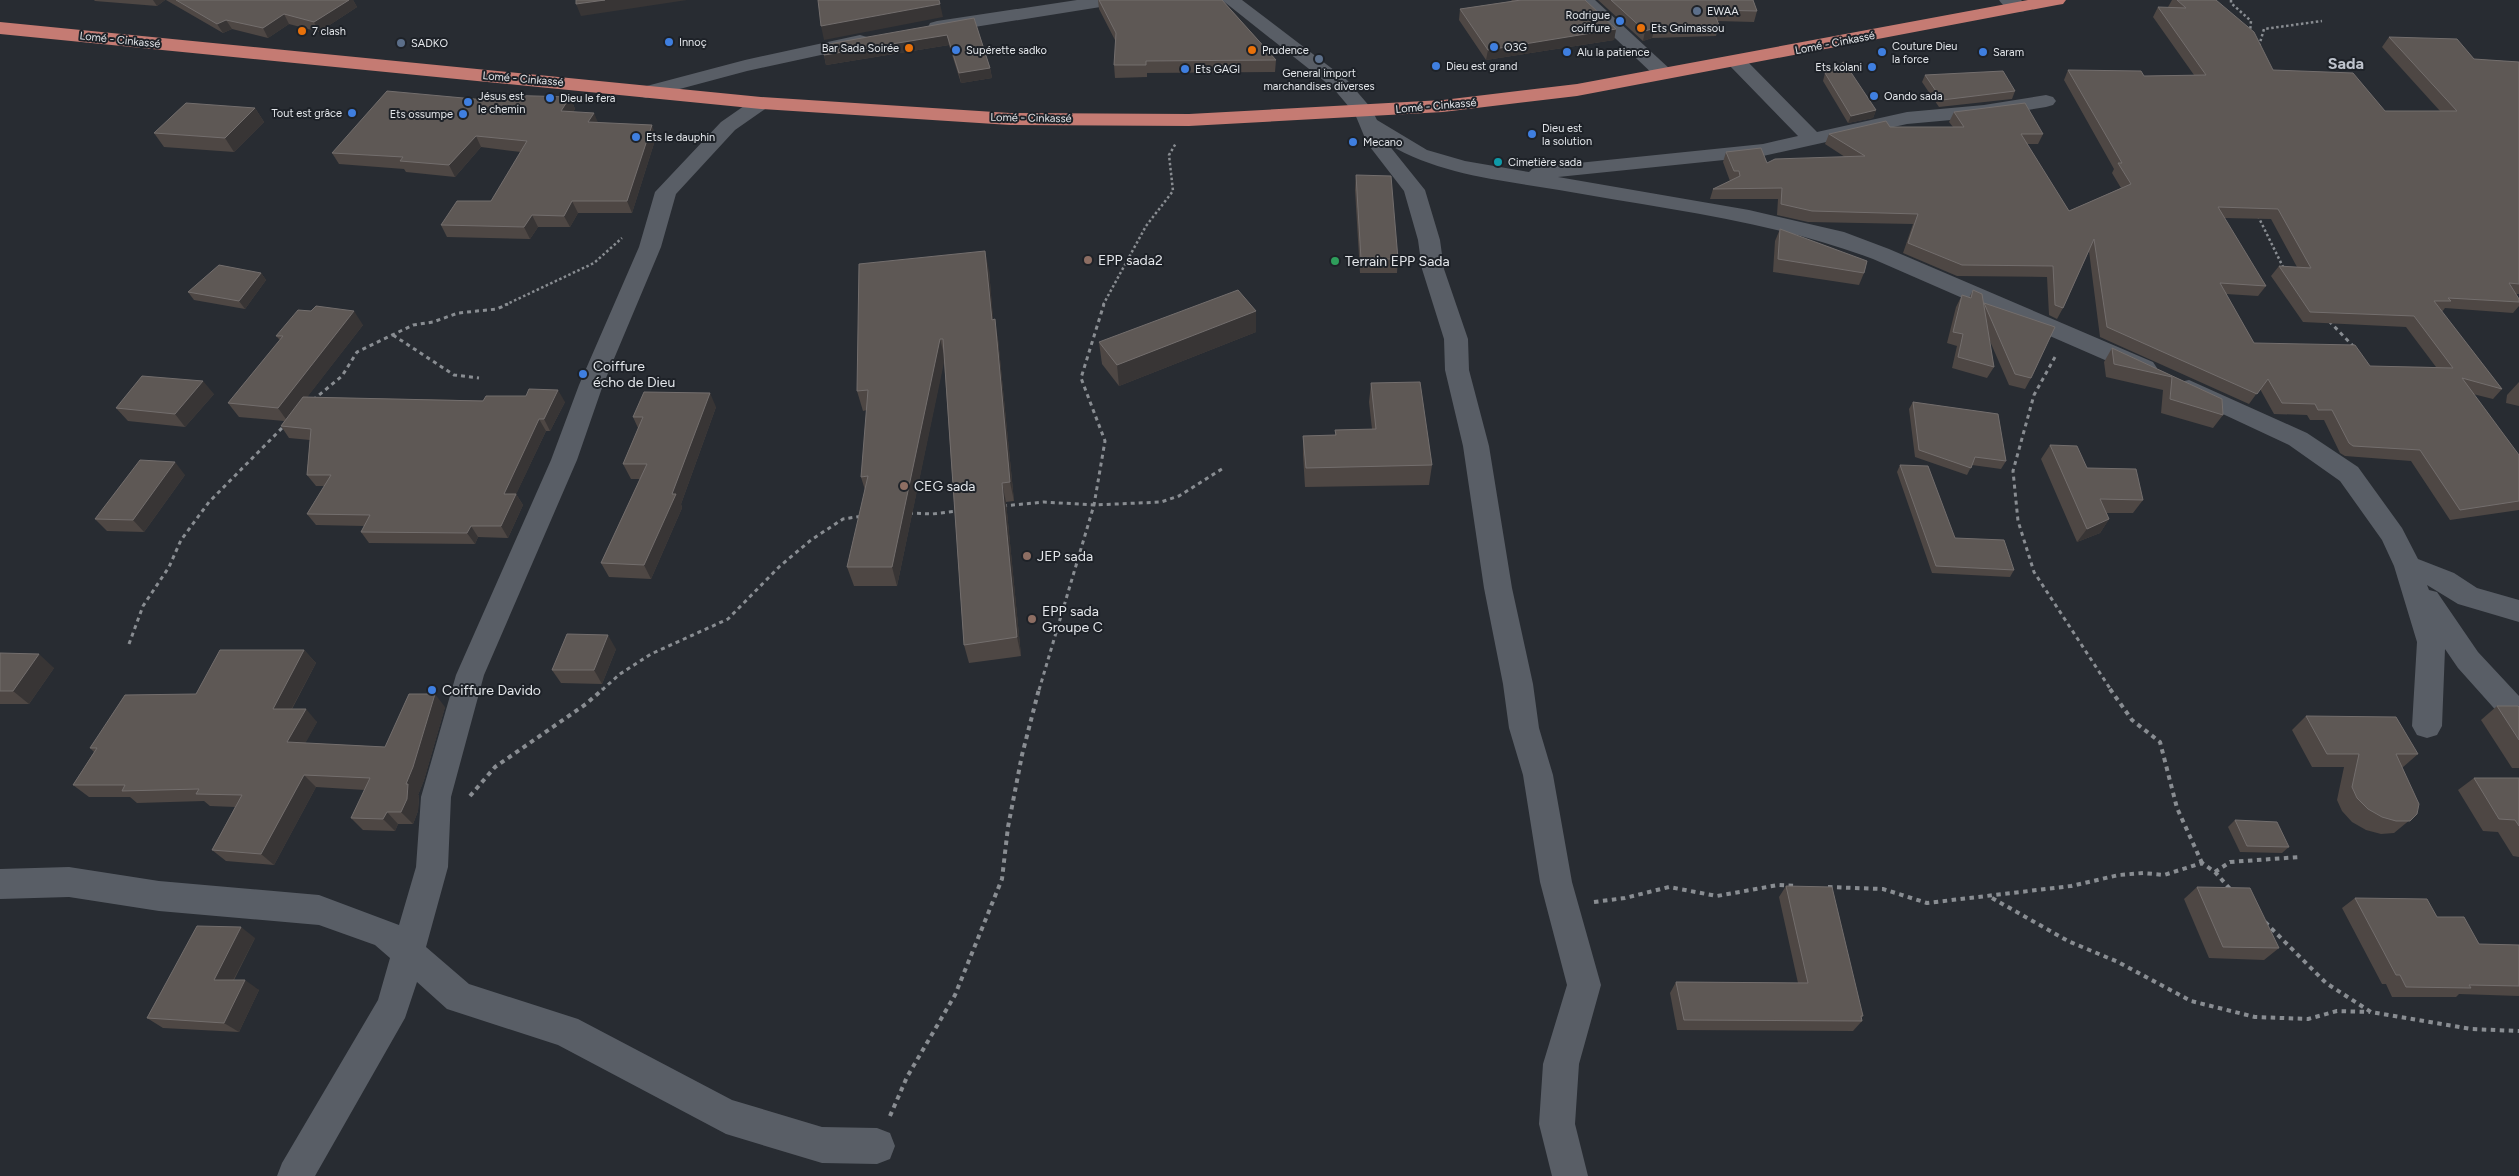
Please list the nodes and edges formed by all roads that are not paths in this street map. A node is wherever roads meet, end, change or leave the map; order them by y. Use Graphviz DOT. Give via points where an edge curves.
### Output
graph roads {
  1 [pos="1113,0"];
  2 [pos="1231,0"];
  3 [pos="1584,0"];
  4 [pos="2057,0"];
  5 [pos="2014,3"];
  6 [pos="0,28"];
  7 [pos="919,30"];
  8 [pos="882,37"];
  9 [pos="1737,62"];
  10 [pos="1664,74"];
  11 [pos="646,92"];
  12 [pos="2046,101"];
  13 [pos="761,103"];
  14 [pos="1366,117"];
  15 [pos="1811,138"];
  16 [pos="1505,176"];
  17 [pos="2408,566"];
  18 [pos="2519,611"];
  19 [pos="2519,716"];
  20 [pos="2427,726"];
  21 [pos="0,884"];
  22 [pos="408,953"];
  23 [pos="877,1146"];
  24 [pos="295,1176"];
  25 [pos="1570,1176"];
  1 -- 7 [label="street"];
  2 -- 14 [label="street" via="1340,84"];
  3 -- 10 [label="street"];
  4 -- 5 [label="highway, Lomé - Cinkassé"];
  5 -- 9 [label="highway, Lomé - Cinkassé"];
  6 -- 11 [label="highway, Lomé - Cinkassé"];
  8 -- 11 [label="street" via="818,49"];
  9 -- 10 [label="highway, Lomé - Cinkassé"];
  9 -- 15 [label="street"];
  10 -- 14 [label="highway, Lomé - Cinkassé" via="1557,93"];
  11 -- 13 [label="highway, Lomé - Cinkassé"];
  12 -- 15 [label="street" via="1907,118"];
  13 -- 14 [label="highway, Lomé - Cinkassé" via="1001,118 1189,120"];
  13 -- 22 [label="street" via="728,126 666,192 650,247 591,385 564,460 470,676 436,797 432,867"];
  14 -- 16 [label="street" via="1420,154"];
  14 -- 25 [label="street" via="1377,143 1414,190 1429,240 1433,269 1456,339 1457,370 1476,446 1524,728 1538,775 1556,882 1584,985 1561,1064 1557,1124"];
  15 -- 16 [label="street" via="1763,150"];
  16 -- 17 [label="street" via="1749,218 1836,237 2161,374 2306,444 2349,474 2393,535"];
  17 -- 18 [label="street" via="2444,580 2468,596"];
  17 -- 19 [label="street" via="2423,595 2468,660"];
  17 -- 20 [label="street" via="2431,642"];
  21 -- 22 [label="street" via="69,882 167,897 319,910 386,934"];
  22 -- 23 [label="street" via="459,997 566,1031 726,1116 822,1144"];
  22 -- 24 [label="street" via="393,1006"];
}
